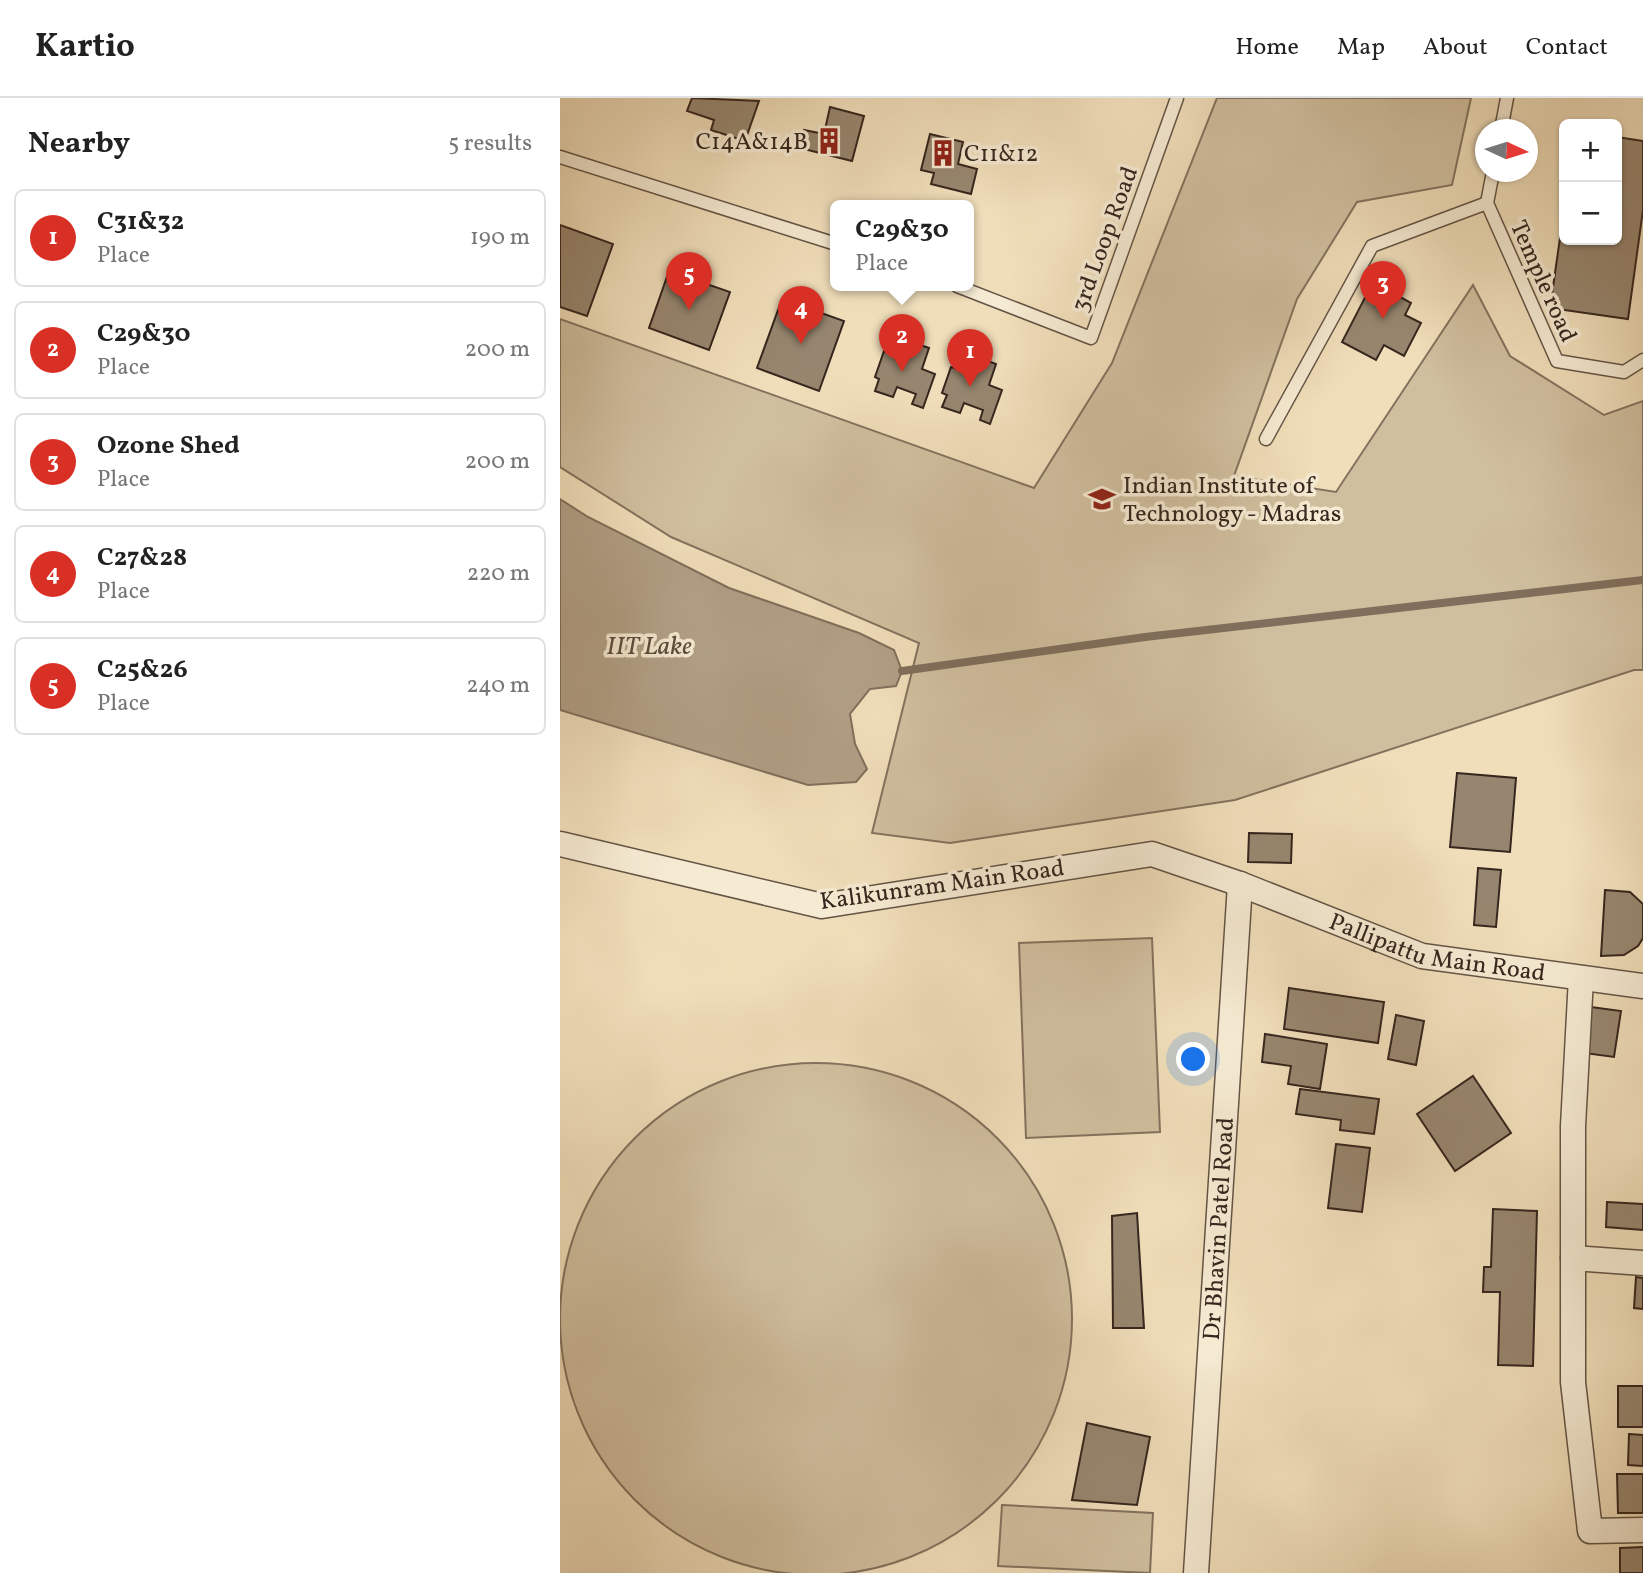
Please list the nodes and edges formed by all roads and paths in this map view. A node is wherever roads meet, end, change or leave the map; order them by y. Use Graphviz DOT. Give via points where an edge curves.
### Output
graph roads {
  1 [pos="1177,98"];
  2 [pos="1507,98"];
  3 [pos="1503,119"];
  4 [pos="560,157"];
  5 [pos="1491,182"];
  6 [pos="1487,203"];
  7 [pos="830,242"];
  8 [pos="970,291"];
  9 [pos="1643,359"];
  10 [pos="1266,439"];
  11 [pos="560,844"];
  12 [pos="1240,884"];
  13 [pos="1581,978"];
  14 [pos="1643,986"];
  15 [pos="1573,1258"];
  16 [pos="1643,1263"];
  17 [pos="1643,1530"];
  18 [pos="1196,1573"];
  1 -- 8 [label="lane, 3rd Loop Road" via="1091,338"];
  2 -- 3 [label="lane"];
  4 -- 7 [label="lane"];
  5 -- 6 [label="lane, Temple road"];
  6 -- 9 [label="lane, Temple road" via="1557,361 1624,372"];
  6 -- 10 [label="lane" via="1372,246"];
  11 -- 12 [label="street, Kalikunram Main Road" via="822,906 1152,854"];
  12 -- 13 [label="street, Pallipattu Main Road" via="1422,956"];
  12 -- 18 [label="street, Dr Bhavin Patel Road"];
  13 -- 14 [label="street, Pallipattu Main Road"];
  13 -- 15 [label="street" via="1573,1126"];
  15 -- 16 [label="street"];
  15 -- 17 [label="street" via="1573,1382 1590,1531"];
}
